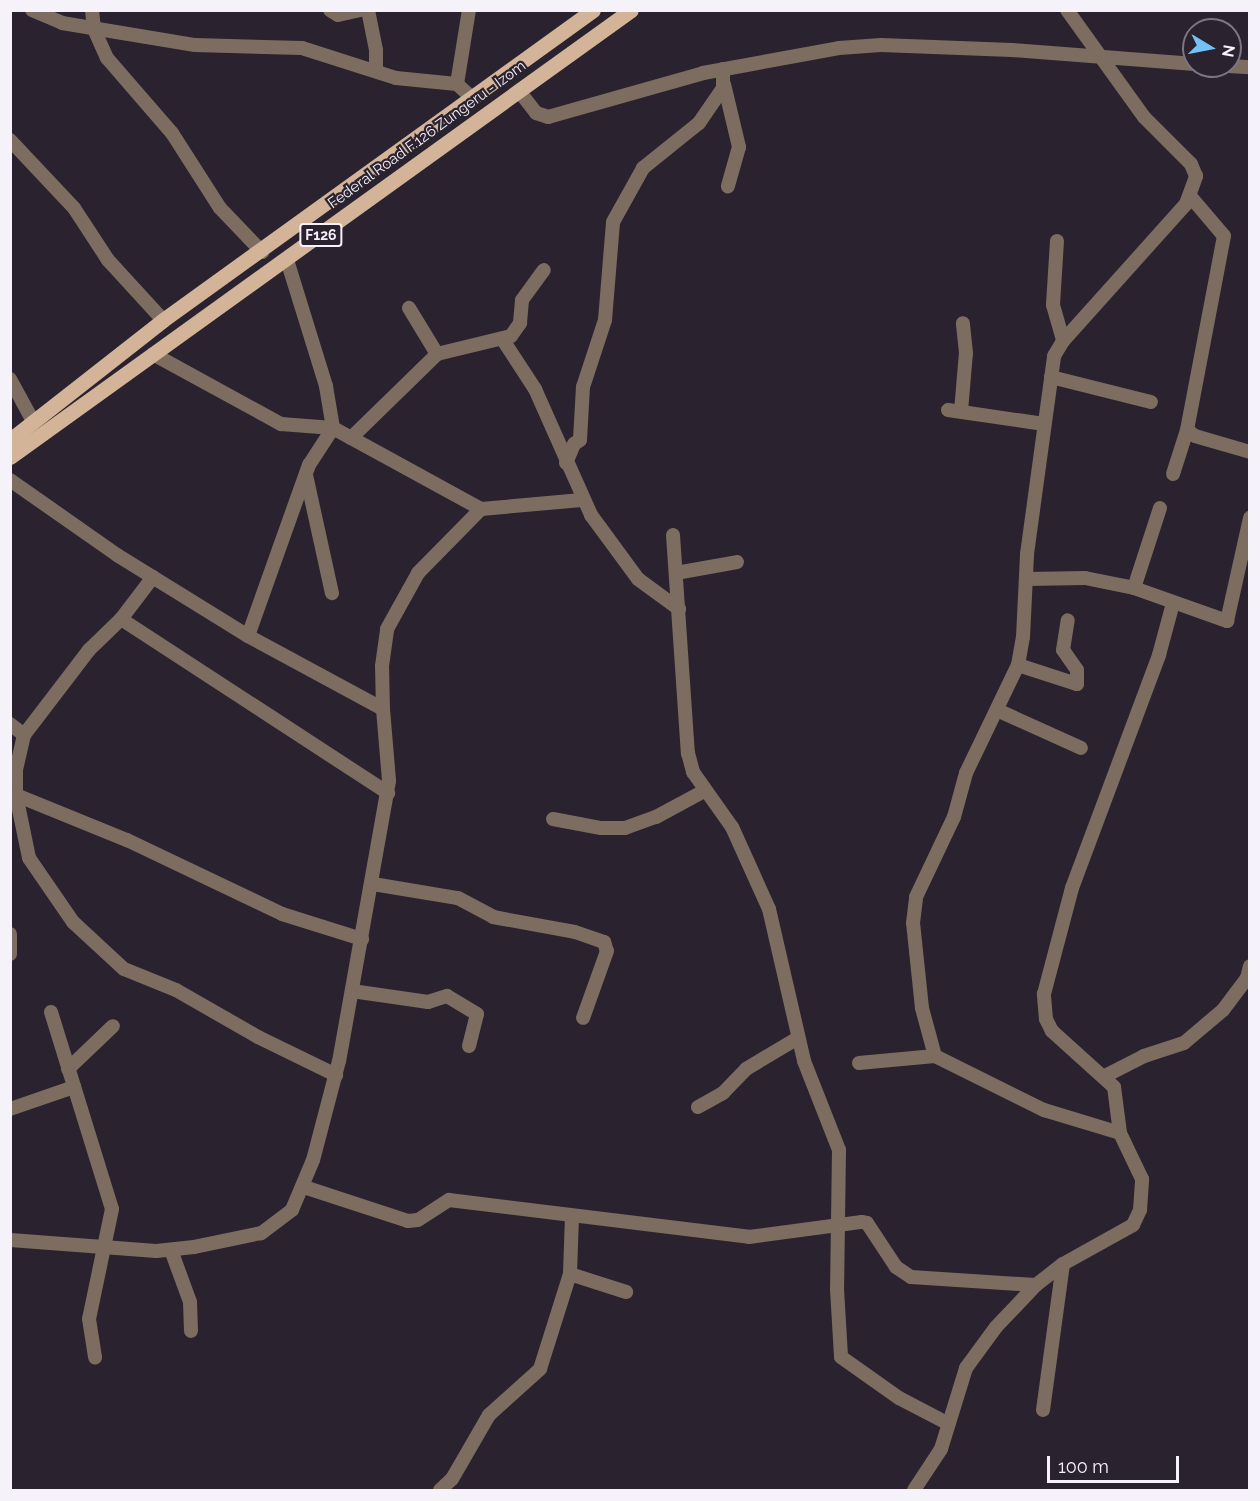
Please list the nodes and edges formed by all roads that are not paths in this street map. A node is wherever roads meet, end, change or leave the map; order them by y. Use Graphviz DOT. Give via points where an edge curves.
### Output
graph roads {
  1 [pos="32,10"];
  2 [pos="92,10"];
  3 [pos="330,10"];
  4 [pos="360,10"];
  5 [pos="368,10"];
  6 [pos="469,10"];
  7 [pos="593,10"];
  8 [pos="631,10"];
  9 [pos="1066,10"];
  10 [pos="49,14"];
  11 [pos="94,29"];
  12 [pos="1098,57"];
  13 [pos="1182,63"];
  14 [pos="723,69"];
  15 [pos="376,71"];
  16 [pos="457,84"];
  17 [pos="724,84"];
  18 [pos="519,91"];
  19 [pos="474,100"];
  20 [pos="10,140"];
  21 [pos="728,186"];
  22 [pos="1190,196"];
  23 [pos="1057,241"];
  24 [pos="262,252"];
  25 [pos="287,260"];
  26 [pos="544,270"];
  27 [pos="409,308"];
  28 [pos="163,320"];
  29 [pos="963,323"];
  30 [pos="503,340"];
  31 [pos="1063,341"];
  32 [pos="153,354"];
  33 [pos="437,354"];
  34 [pos="1051,377"];
  35 [pos="10,379"];
  36 [pos="1151,402"];
  37 [pos="34,423"];
  38 [pos="1044,424"];
  39 [pos="333,428"];
  40 [pos="1187,430"];
  41 [pos="351,438"];
  42 [pos="10,440"];
  43 [pos="1250,452"];
  44 [pos="10,458"];
  45 [pos="566,463"];
  46 [pos="306,474"];
  47 [pos="1173,474"];
  48 [pos="10,480"];
  49 [pos="582,500"];
  50 [pos="1160,508"];
  51 [pos="481,509"];
  52 [pos="1250,518"];
  53 [pos="673,535"];
  54 [pos="737,562"];
  55 [pos="676,573"];
  56 [pos="153,577"];
  57 [pos="1027,579"];
  58 [pos="1134,588"];
  59 [pos="332,593"];
  60 [pos="1173,603"];
  61 [pos="679,609"];
  62 [pos="121,619"];
  63 [pos="1068,620"];
  64 [pos="248,636"];
  65 [pos="1018,665"];
  66 [pos="383,709"];
  67 [pos="997,710"];
  68 [pos="10,724"];
  69 [pos="24,735"];
  70 [pos="1081,748"];
  71 [pos="704,791"];
  72 [pos="388,793"];
  73 [pos="16,795"];
  74 [pos="553,819"];
  75 [pos="373,884"];
  76 [pos="10,934"];
  77 [pos="362,939"];
  78 [pos="10,954"];
  79 [pos="1249,974"];
  80 [pos="352,991"];
  81 [pos="51,1012"];
  82 [pos="583,1018"];
  83 [pos="112,1026"];
  84 [pos="798,1038"];
  85 [pos="469,1046"];
  86 [pos="935,1056"];
  87 [pos="859,1063"];
  88 [pos="69,1069"];
  89 [pos="336,1075"];
  90 [pos="1105,1076"];
  91 [pos="74,1087"];
  92 [pos="698,1107"];
  93 [pos="10,1109"];
  94 [pos="1120,1133"];
  95 [pos="304,1187"];
  96 [pos="572,1216"];
  97 [pos="840,1226"];
  98 [pos="10,1240"];
  99 [pos="108,1246"];
  100 [pos="171,1250"];
  101 [pos="1063,1264"];
  102 [pos="570,1274"];
  103 [pos="1036,1285"];
  104 [pos="626,1292"];
  105 [pos="191,1330"];
  106 [pos="95,1358"];
  107 [pos="1043,1410"];
  108 [pos="949,1424"];
  109 [pos="440,1491"];
  110 [pos="914,1491"];
  1 -- 10 [label="street"];
  2 -- 11 [label="street"];
  3 -- 4 [label="street" via="338,15"];
  5 -- 15 [label="street"];
  6 -- 16 [label="street"];
  7 -- 19 [label="main road, Federal Road F.126 Zungeru - Izom / F126"];
  8 -- 18 [label="main road, Federal Road F.126 Zungeru - Izom / F126"];
  9 -- 12 [label="street"];
  10 -- 11 [label="street"];
  11 -- 15 [label="street" via="195,45 284,45"];
  11 -- 24 [label="street" via="107,58 172,133 220,208"];
  12 -- 13 [label="street"];
  12 -- 14 [label="street" via="881,45 839,48"];
  12 -- 22 [label="street" via="1144,117 1191,164 1196,176"];
  14 -- 17 [label="street"];
  14 -- 18 [label="street" via="548,117 536,113"];
  15 -- 16 [label="street" via="407,80"];
  16 -- 19 [label="street"];
  17 -- 21 [label="street" via="739,154"];
  17 -- 45 [label="street" via="690,132 641,170 613,222 605,320 583,387 580,440"];
  18 -- 25 [label="main road, Federal Road F.126 Zungeru - Izom / F126"];
  19 -- 24 [label="main road, Federal Road F.126 Zungeru - Izom / F126"];
  20 -- 28 [label="street" via="74,208 108,260"];
  22 -- 31 [label="street"];
  22 -- 40 [label="street" via="1224,236"];
  23 -- 31 [label="street" via="1053,305"];
  24 -- 28 [label="main road, Federal Road F.126 Zungeru - Izom / F126"];
  25 -- 32 [label="main road, Federal Road F.126 Zungeru - Izom / F126"];
  25 -- 39 [label="street" via="326,386"];
  26 -- 30 [label="street" via="522,300 520,323"];
  27 -- 33 [label="street"];
  28 -- 37 [label="main road, Federal Road F.126 Zungeru - Izom / F126"];
  29 -- 38 [label="street" via="966,353 955,410"];
  30 -- 33 [label="street"];
  30 -- 45 [label="street" via="535,389"];
  31 -- 34 [label="street" via="1054,356"];
  32 -- 39 [label="street" via="281,424"];
  32 -- 44 [label="main road, Federal Road F.126 Zungeru - Izom / F126"];
  33 -- 41 [label="street"];
  34 -- 36 [label="street"];
  34 -- 38 [label="street"];
  35 -- 37 [label="street"];
  37 -- 42 [label="main road, Federal Road F.126 Zungeru - Izom / F126"];
  38 -- 57 [label="street"];
  39 -- 41 [label="street"];
  39 -- 46 [label="street"];
  40 -- 43 [label="street" via="1195,436"];
  40 -- 47 [label="street"];
  41 -- 51 [label="street"];
  45 -- 49 [label="street"];
  46 -- 59 [label="street"];
  46 -- 64 [label="street"];
  48 -- 56 [label="street"];
  49 -- 51 [label="street"];
  49 -- 61 [label="street" via="638,579"];
  50 -- 58 [label="street"];
  51 -- 66 [label="street" via="418,573 392,620 383,644"];
  52 -- 60 [label="street" via="1227,621"];
  53 -- 55 [label="street"];
  54 -- 55 [label="street"];
  55 -- 61 [label="street"];
  56 -- 62 [label="street"];
  56 -- 64 [label="street"];
  57 -- 58 [label="street" via="1085,578"];
  57 -- 65 [label="street"];
  58 -- 60 [label="street"];
  60 -- 90 [label="street" via="1159,655 1072,888 1044,994 1046,1019 1052,1031"];
  61 -- 71 [label="street" via="688,753"];
  62 -- 69 [label="street" via="89,650"];
  62 -- 72 [label="street"];
  63 -- 65 [label="street" via="1063,647 1077,670 1077,684"];
  64 -- 66 [label="street"];
  65 -- 67 [label="street"];
  66 -- 72 [label="street"];
  67 -- 70 [label="street"];
  67 -- 86 [label="street" via="966,773 954,817 916,897 912,923 921,998"];
  68 -- 69 [label="street"];
  69 -- 73 [label="street" via="16,769"];
  71 -- 74 [label="street" via="656,817 625,828"];
  71 -- 84 [label="street" via="732,826 769,909"];
  72 -- 75 [label="street"];
  73 -- 77 [label="street" via="127,840 282,914"];
  73 -- 89 [label="street" via="29,858 48,892 110,959"];
  75 -- 77 [label="street"];
  75 -- 82 [label="street" via="458,898 494,917 575,932 604,942 607,951"];
  76 -- 78 [label="street"];
  77 -- 80 [label="street"];
  79 -- 90 [label="street" via="1223,1010 1184,1043 1144,1056"];
  80 -- 85 [label="street" via="428,1002 447,996 477,1014"];
  80 -- 89 [label="street"];
  81 -- 88 [label="street"];
  83 -- 88 [label="street"];
  84 -- 92 [label="street" via="746,1069 723,1093"];
  84 -- 97 [label="street" via="839,1150"];
  86 -- 87 [label="street"];
  86 -- 94 [label="street" via="1044,1110"];
  88 -- 91 [label="street"];
  89 -- 95 [label="street"];
  90 -- 94 [label="street" via="1117,1095"];
  91 -- 93 [label="street"];
  91 -- 99 [label="street" via="111,1203"];
  94 -- 101 [label="street" via="1142,1179 1137,1218 1133,1225"];
  95 -- 96 [label="street" via="408,1221 418,1220 449,1200"];
  95 -- 100 [label="street" via="284,1220 261,1233"];
  96 -- 97 [label="street" via="749,1237"];
  96 -- 102 [label="street"];
  97 -- 103 [label="street" via="867,1223 896,1267 911,1277"];
  97 -- 108 [label="street" via="837,1289 841,1357 899,1398"];
  98 -- 99 [label="street"];
  99 -- 100 [label="street"];
  99 -- 106 [label="street" via="89,1319"];
  100 -- 105 [label="street" via="190,1302"];
  101 -- 103 [label="street"];
  101 -- 107 [label="street"];
  102 -- 104 [label="street"];
  102 -- 109 [label="street" via="540,1369 489,1415 452,1479"];
  103 -- 108 [label="street" via="966,1368"];
  108 -- 110 [label="street" via="941,1449"];
}
